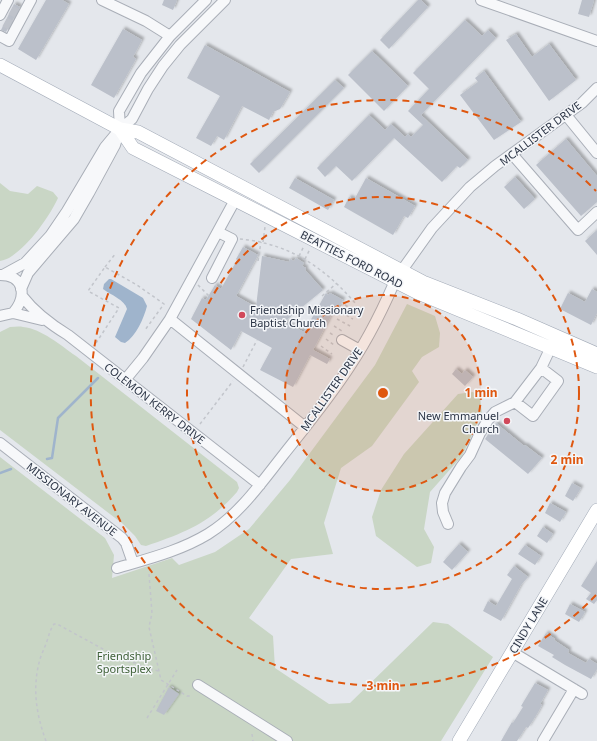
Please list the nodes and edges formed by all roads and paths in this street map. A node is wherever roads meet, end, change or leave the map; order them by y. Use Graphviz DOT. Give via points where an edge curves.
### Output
graph roads {
  1 [pos="31,0"];
  2 [pos="102,0"];
  3 [pos="206,0"];
  4 [pos="225,0"];
  5 [pos="481,0"];
  6 [pos="214,4"];
  7 [pos="10,16"];
  8 [pos="0,36"];
  9 [pos="170,36"];
  10 [pos="597,42"];
  11 [pos="159,48"];
  12 [pos="171,57"];
  13 [pos="0,65"];
  14 [pos="597,88"];
  15 [pos="566,114"];
  16 [pos="120,129"];
  17 [pos="597,153"];
  18 [pos="512,154"];
  19 [pos="235,200"];
  20 [pos="597,212"];
  21 [pos="265,225"];
  22 [pos="218,232"];
  23 [pos="236,239"];
  24 [pos="262,242"];
  25 [pos="304,246"];
  26 [pos="310,249"];
  27 [pos="116,253"];
  28 [pos="299,256"];
  29 [pos="305,259"];
  30 [pos="258,261"];
  31 [pos="104,267"];
  32 [pos="1,275"];
  33 [pos="398,275"];
  34 [pos="212,278"];
  35 [pos="195,283"];
  36 [pos="337,283"];
  37 [pos="22,293"];
  38 [pos="208,296"];
  39 [pos="322,296"];
  40 [pos="351,298"];
  41 [pos="348,300"];
  42 [pos="355,303"];
  43 [pos="345,305"];
  44 [pos="341,312"];
  45 [pos="357,312"];
  46 [pos="13,313"];
  47 [pos="0,316"];
  48 [pos="170,319"];
  49 [pos="337,319"];
  50 [pos="353,319"];
  51 [pos="48,322"];
  52 [pos="334,326"];
  53 [pos="350,326"];
  54 [pos="145,330"];
  55 [pos="326,339"];
  56 [pos="257,340"];
  57 [pos="342,340"];
  58 [pos="96,342"];
  59 [pos="321,346"];
  60 [pos="551,347"];
  61 [pos="360,350"];
  62 [pos="332,354"];
  63 [pos="597,354"];
  64 [pos="597,367"];
  65 [pos="541,368"];
  66 [pos="239,374"];
  67 [pos="125,380"];
  68 [pos="515,402"];
  69 [pos="200,424"];
  70 [pos="305,427"];
  71 [pos="0,443"];
  72 [pos="260,485"];
  73 [pos="597,510"];
  74 [pos="448,524"];
  75 [pos="133,563"];
  76 [pos="117,568"];
  77 [pos="149,574"];
  78 [pos="512,652"];
  79 [pos="177,670"];
  80 [pos="159,671"];
  81 [pos="168,684"];
  82 [pos="198,685"];
  83 [pos="192,696"];
  84 [pos="147,718"];
  85 [pos="252,734"];
  86 [pos="46,741"];
  87 [pos="253,741"];
  88 [pos="287,741"];
  89 [pos="459,741"];
  90 [pos="544,741"];
  1 -- 7 [label="street"];
  2 -- 9 [label="street"];
  3 -- 9 [label="street"];
  4 -- 6 [label="street"];
  5 -- 10 [label="street"];
  6 -- 12 [label="street"];
  7 -- 8 [label="street" via="9,41"];
  9 -- 11 [label="street"];
  11 -- 12 [label="street"];
  11 -- 16 [label="street" via="119,111"];
  12 -- 16 [label="street" via="148,89 132,119"];
  13 -- 16 [label="main road, BEATTIES FORD ROAD"];
  14 -- 15 [label="street, MCALLISTER DRIVE"];
  15 -- 17 [label="street"];
  15 -- 18 [label="street, MCALLISTER DRIVE"];
  16 -- 19 [label="main road, BEATTIES FORD ROAD" via="133,148"];
  16 -- 32 [label="street" via="105,146 50,236 25,263"];
  16 -- 33 [label="main road, BEATTIES FORD ROAD" via="138,132"];
  16 -- 37 [label="street" via="114,149 75,216 28,273"];
  18 -- 20 [label="street" via="578,230"];
  18 -- 33 [label="street, MCALLISTER DRIVE" via="454,203 432,228"];
  19 -- 22 [label="street"];
  19 -- 33 [label="main road, BEATTIES FORD ROAD"];
  21 -- 24 [label="path"];
  22 -- 34 [label="street" via="232,239"];
  22 -- 48 [label="street"];
  23 -- 24 [label="path"];
  24 -- 28 [label="path"];
  24 -- 30 [label="path"];
  25 -- 28 [label="path"];
  26 -- 29 [label="path"];
  27 -- 31 [label="path"];
  28 -- 29 [label="path"];
  29 -- 36 [label="path"];
  31 -- 54 [label="path" via="137,285 164,304"];
  31 -- 58 [label="path" via="88,291 119,308"];
  32 -- 37 [label="street, COLEMON KERRY DRIVE" via="14,278"];
  33 -- 60 [label="main road, BEATTIES FORD ROAD" via="418,293"];
  33 -- 61 [label="street, MCALLISTER DRIVE"];
  33 -- 63 [label="main road, BEATTIES FORD ROAD" via="423,282 517,319"];
  35 -- 38 [label="path"];
  36 -- 39 [label="path"];
  36 -- 40 [label="path"];
  37 -- 46 [label="street" via="21,302"];
  37 -- 51 [label="street, COLEMON KERRY DRIVE" via="37,313"];
  40 -- 41 [label="path"];
  40 -- 42 [label="path"];
  43 -- 45 [label="path"];
  44 -- 50 [label="path"];
  46 -- 47 [label="street"];
  46 -- 51 [label="street, COLEMON KERRY DRIVE"];
  48 -- 66 [label="street"];
  48 -- 67 [label="street"];
  49 -- 53 [label="path"];
  51 -- 67 [label="street, COLEMON KERRY DRIVE"];
  52 -- 57 [label="path"];
  55 -- 57 [label="path"];
  56 -- 66 [label="path"];
  57 -- 61 [label="street"];
  59 -- 62 [label="path"];
  60 -- 64 [label="main road, BEATTIES FORD ROAD"];
  60 -- 65 [label="street"];
  61 -- 70 [label="street, MCALLISTER DRIVE"];
  65 -- 68 [label="street"];
  65 -- 68 [label="street" via="558,381 533,416"];
  66 -- 69 [label="path"];
  66 -- 70 [label="street"];
  67 -- 72 [label="street, COLEMON KERRY DRIVE"];
  68 -- 74 [label="street" via="495,412 488,420 470,455 445,493 442,503"];
  70 -- 72 [label="street, MCALLISTER DRIVE"];
  71 -- 75 [label="street, MISSIONARY AVENUE" via="122,538"];
  72 -- 75 [label="street, MCALLISTER DRIVE" via="236,513 208,534 182,547"];
  73 -- 78 [label="main road, CINDY LANE"];
  75 -- 76 [label="street, MCALLISTER DRIVE"];
  77 -- 80 [label="path" via="152,613 149,627"];
  78 -- 89 [label="main road, CINDY LANE"];
  78 -- 90 [label="street" via="578,692"];
  79 -- 81 [label="path"];
  80 -- 81 [label="path" via="161,680"];
  80 -- 86 [label="path" via="125,661 54,624 40,659 36,680 36,708"];
  81 -- 83 [label="path" via="187,696"];
  81 -- 84 [label="path"];
  82 -- 88 [label="street"];
  85 -- 87 [label="path"];
}
